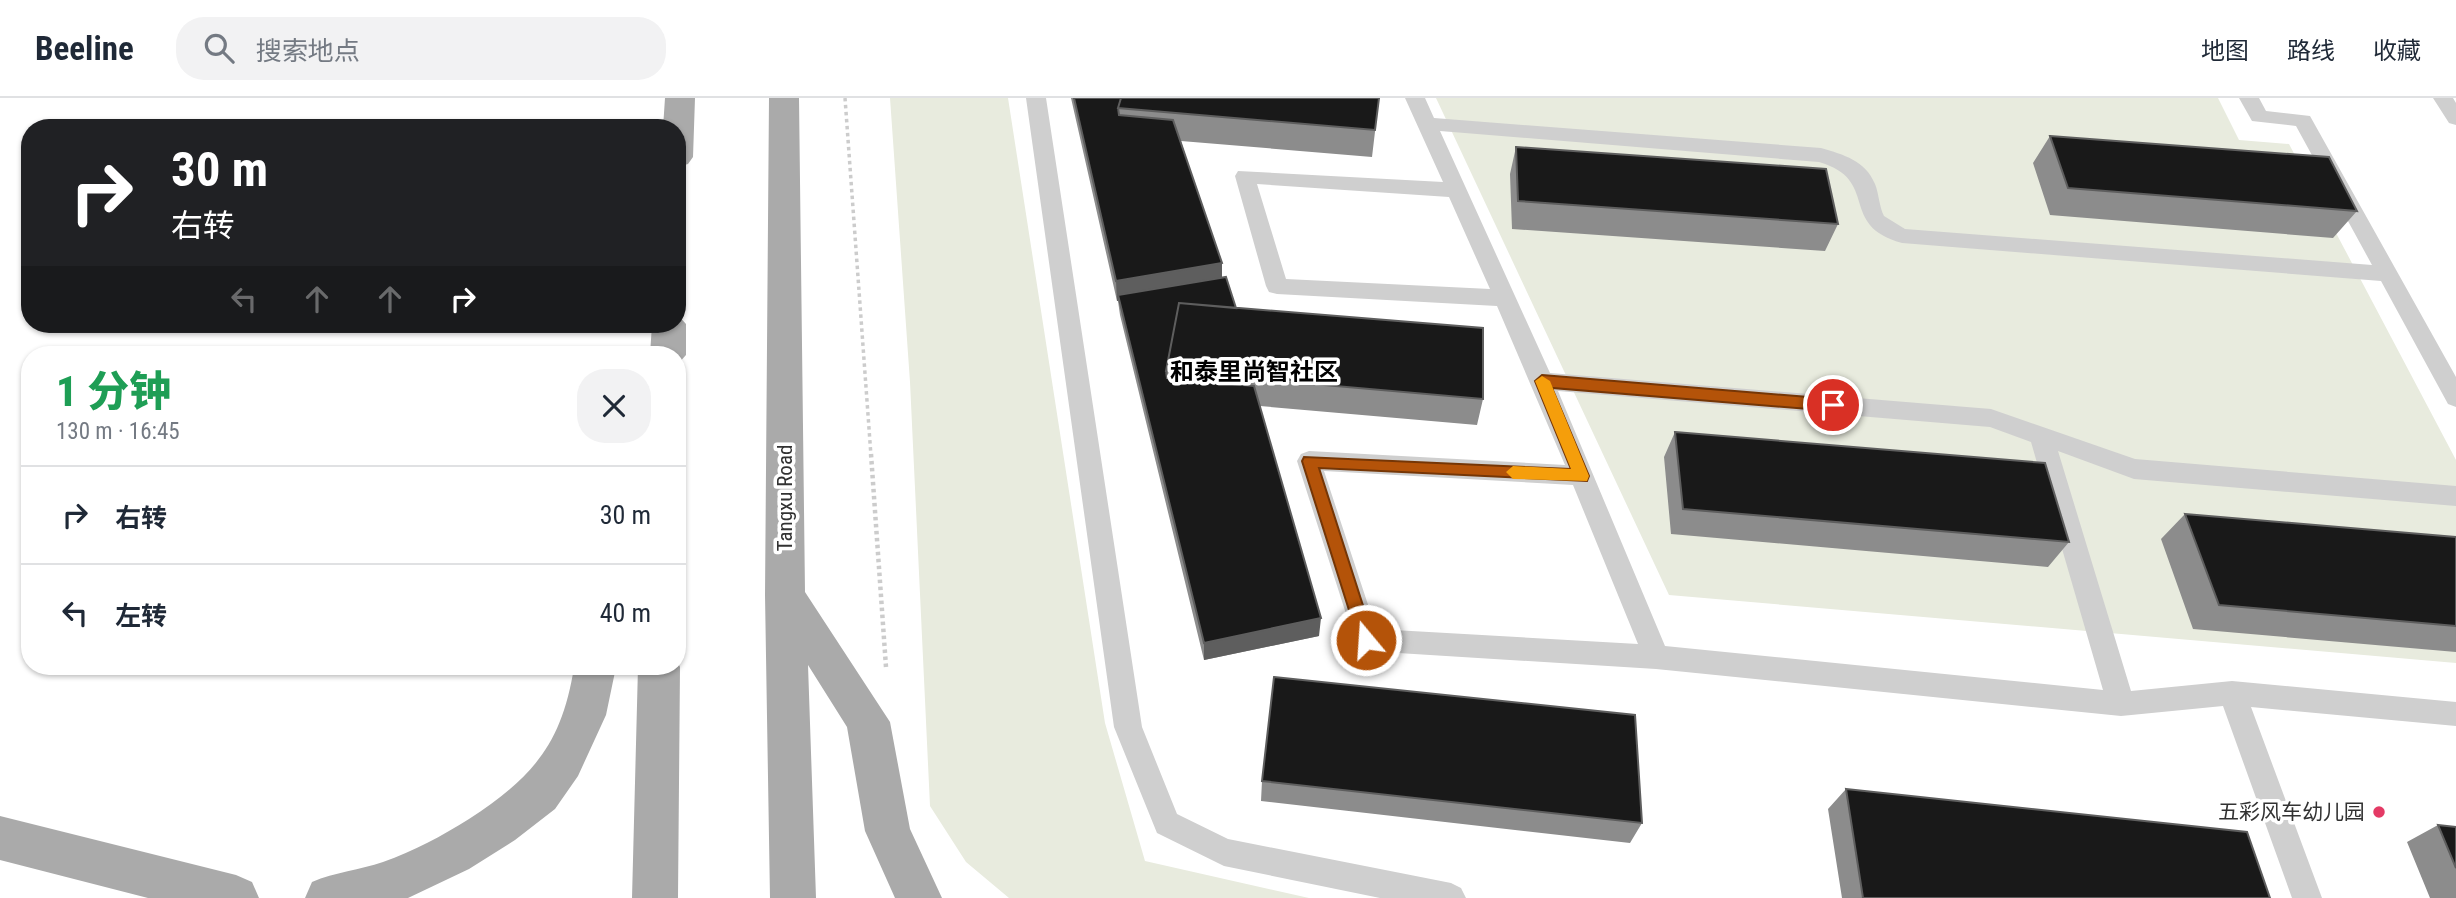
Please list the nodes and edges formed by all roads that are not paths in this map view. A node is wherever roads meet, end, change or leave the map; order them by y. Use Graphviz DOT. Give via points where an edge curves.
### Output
graph roads {
  1 [pos="680,98"];
  2 [pos="784,98"];
  3 [pos="1036,98"];
  4 [pos="1415,98"];
  5 [pos="2249,98"];
  6 [pos="2443,98"];
  7 [pos="2456,118"];
  8 [pos="679,119"];
  9 [pos="1427,124"];
  10 [pos="1455,190"];
  11 [pos="2389,274"];
  12 [pos="1504,298"];
  13 [pos="1542,381"];
  14 [pos="2456,398"];
  15 [pos="2041,435"];
  16 [pos="1581,476"];
  17 [pos="2456,496"];
  18 [pos="785,595"];
  19 [pos="1656,657"];
  20 [pos="594,675"];
  21 [pos="659,675"];
  22 [pos="2232,693"];
  23 [pos="2121,704"];
  24 [pos="2456,714"];
  25 [pos="0,838"];
  26 [pos="236,898"];
  27 [pos="328,898"];
  28 [pos="655,898"];
  29 [pos="793,898"];
  30 [pos="919,898"];
  31 [pos="1451,898"];
  32 [pos="2307,898"];
  1 -- 8 [label="main road"];
  2 -- 18 [label="main road, Tangxu Road"];
  3 -- 31 [label="lane" via="1128,727 1167,823 1224,852"];
  4 -- 9 [label="lane"];
  5 -- 11 [label="lane" via="2259,117 2303,120"];
  6 -- 7 [label="lane"];
  9 -- 10 [label="lane"];
  9 -- 11 [label="lane" via="1821,155 1849,165 1866,187 1871,217 1884,230 1902,236"];
  10 -- 12 [label="lane"];
  10 -- 12 [label="lane" via="1245,176 1277,286"];
  11 -- 14 [label="lane"];
  12 -- 13 [label="lane"];
  13 -- 15 [label="lane" via="1991,418"];
  13 -- 16 [label="lane"];
  15 -- 17 [label="lane" via="2134,469"];
  15 -- 23 [label="lane"];
  16 -- 19 [label="lane"];
  16 -- 19 [label="lane" via="1309,461 1366,640"];
  18 -- 29 [label="main road, Tangxu Road"];
  18 -- 30 [label="main road" via="868,722 888,831"];
  19 -- 23 [label="lane"];
  20 -- 27 [label="main road" via="570,748 543,790 494,830 429,866 353,894"];
  21 -- 28 [label="main road"];
  22 -- 23 [label="lane"];
  22 -- 24 [label="lane"];
  22 -- 32 [label="lane"];
  25 -- 26 [label="main road"];
}
